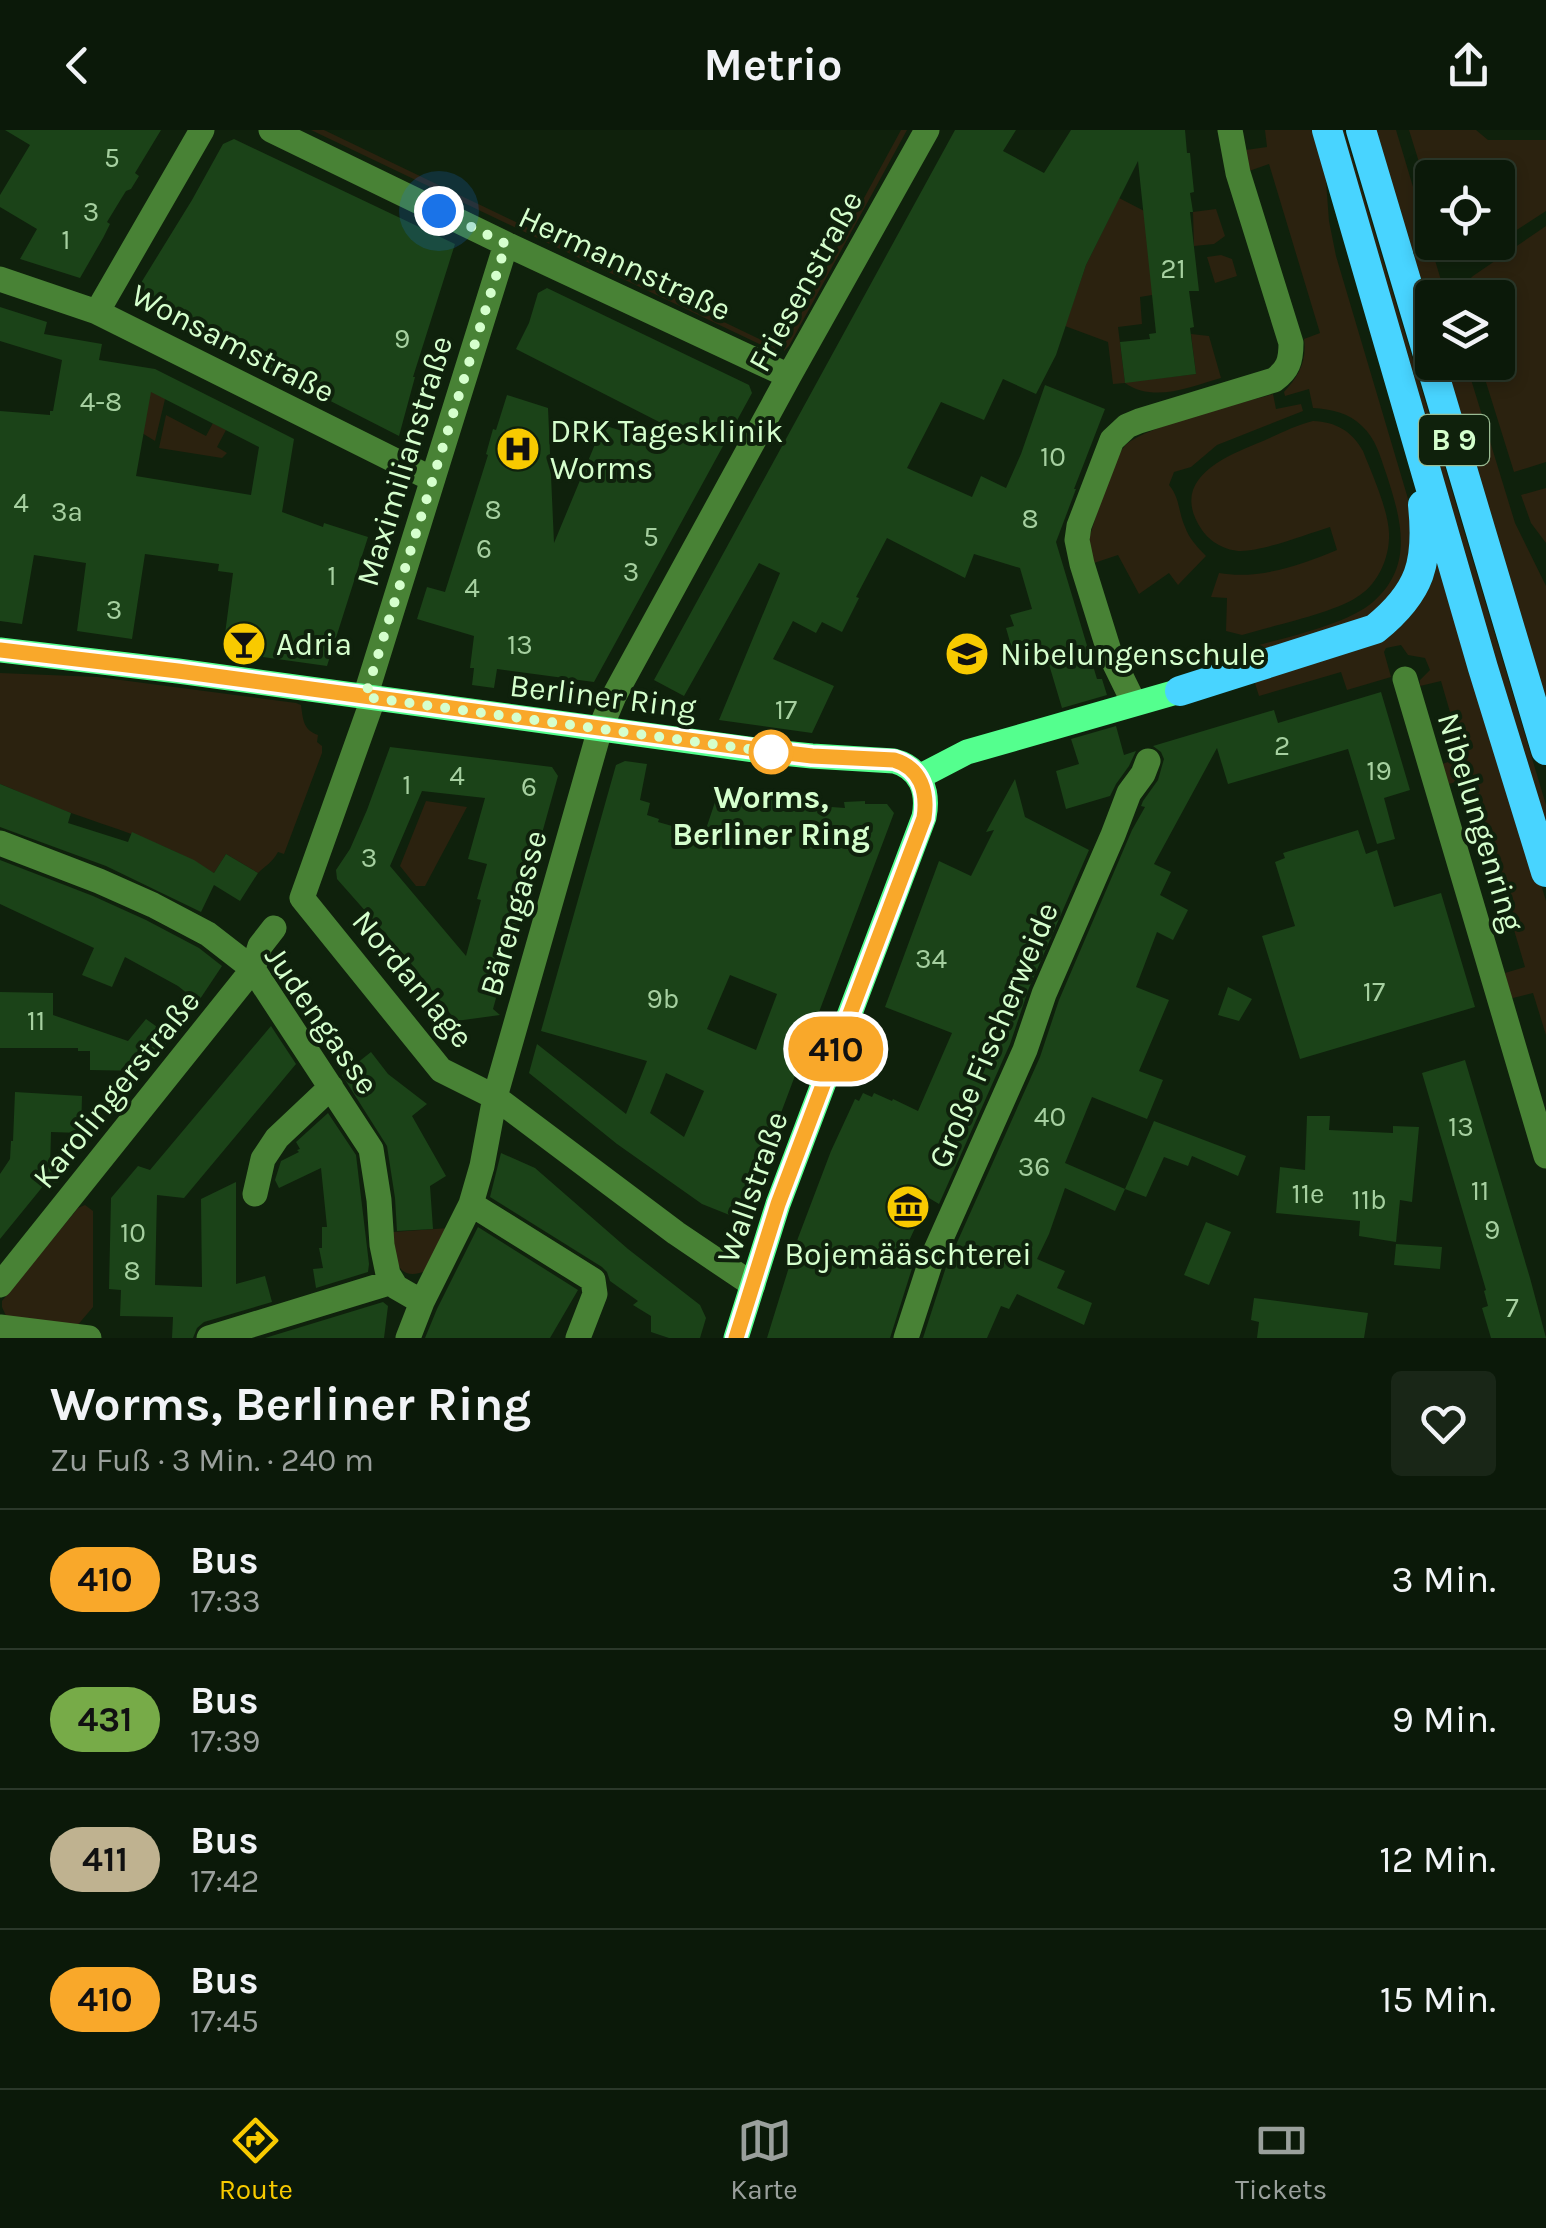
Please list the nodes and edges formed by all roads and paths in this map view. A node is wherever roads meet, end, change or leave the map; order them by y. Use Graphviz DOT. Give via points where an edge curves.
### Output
graph roads {
  1 [pos="202,130"];
  2 [pos="272,130"];
  3 [pos="927,130"];
  4 [pos="1230,130"];
  5 [pos="1327,130"];
  6 [pos="1361,130"];
  7 [pos="506,244"];
  8 [pos="0,279"];
  9 [pos="98,312"];
  10 [pos="789,376"];
  11 [pos="1416,438"];
  12 [pos="432,479"];
  13 [pos="0,650"];
  14 [pos="1405,679"];
  15 [pos="1180,690"];
  16 [pos="369,698"];
  17 [pos="1134,703"];
  18 [pos="600,729"];
  19 [pos="1546,750"];
  20 [pos="1148,761"];
  21 [pos="919,777"];
  22 [pos="0,843"];
  23 [pos="1546,872"];
  24 [pos="302,898"];
  25 [pos="253,969"];
  26 [pos="331,1087"];
  27 [pos="495,1097"];
  28 [pos="1546,1156"];
  29 [pos="255,1194"];
  30 [pos="470,1204"];
  31 [pos="392,1282"];
  32 [pos="0,1285"];
  33 [pos="753,1285"];
  34 [pos="422,1302"];
  35 [pos="0,1328"];
  36 [pos="214,1337"];
  37 [pos="89,1338"];
  38 [pos="408,1338"];
  39 [pos="578,1338"];
  40 [pos="736,1338"];
  41 [pos="906,1338"];
  1 -- 9 [label="street"];
  2 -- 7 [label="street, Hermannstraße"];
  3 -- 10 [label="street, Friesenstraße"];
  4 -- 17 [label="street" via="1291,343 1290,361 1274,380 1127,426 1108,450 1077,540 1110,654"];
  5 -- 11 [label="highway, B 9"];
  6 -- 19 [label="highway, B 9"];
  7 -- 10 [label="street, Hermannstraße"];
  7 -- 12 [label="street, Maximilianstraße"];
  8 -- 9 [label="street, Wonsamstraße"];
  9 -- 12 [label="street, Wonsamstraße"];
  10 -- 18 [label="street, Friesenstraße"];
  11 -- 15 [label="highway" via="1424,556 1408,596 1390,617 1375,629"];
  11 -- 23 [label="highway, B 9"];
  12 -- 16 [label="street, Maximilianstraße"];
  13 -- 16 [label="main road, Berliner Ring"];
  14 -- 28 [label="street, Nibelungenring"];
  15 -- 17 [label="main road"];
  16 -- 18 [label="main road, Berliner Ring"];
  16 -- 24 [label="street"];
  17 -- 21 [label="main road" via="967,752"];
  18 -- 21 [label="main road, Berliner Ring" via="894,760"];
  18 -- 27 [label="street, Bärengasse"];
  20 -- 41 [label="street, Große Fischerweide" via="931,1261"];
  21 -- 33 [label="main road, Wallstraße" via="924,818"];
  22 -- 25 [label="street, Judengasse" via="152,906 208,934"];
  24 -- 25 [label="street, Karolingerstraße" via="260,946"];
  24 -- 27 [label="street, Nordanlage" via="440,1070"];
  25 -- 26 [label="street, Judengasse"];
  25 -- 32 [label="street, Karolingerstraße"];
  26 -- 29 [label="street" via="277,1138 263,1159"];
  26 -- 31 [label="street, Judengasse" via="371,1149"];
  27 -- 30 [label="street, Bärengasse"];
  27 -- 33 [label="street, Nordanlage"];
  30 -- 34 [label="street, Bärengasse"];
  30 -- 39 [label="street" via="592,1280 596,1294"];
  31 -- 34 [label="street"];
  31 -- 36 [label="street"];
  33 -- 40 [label="main road, Wallstraße"];
  34 -- 38 [label="street, Bärengasse"];
  35 -- 37 [label="street"];
}
